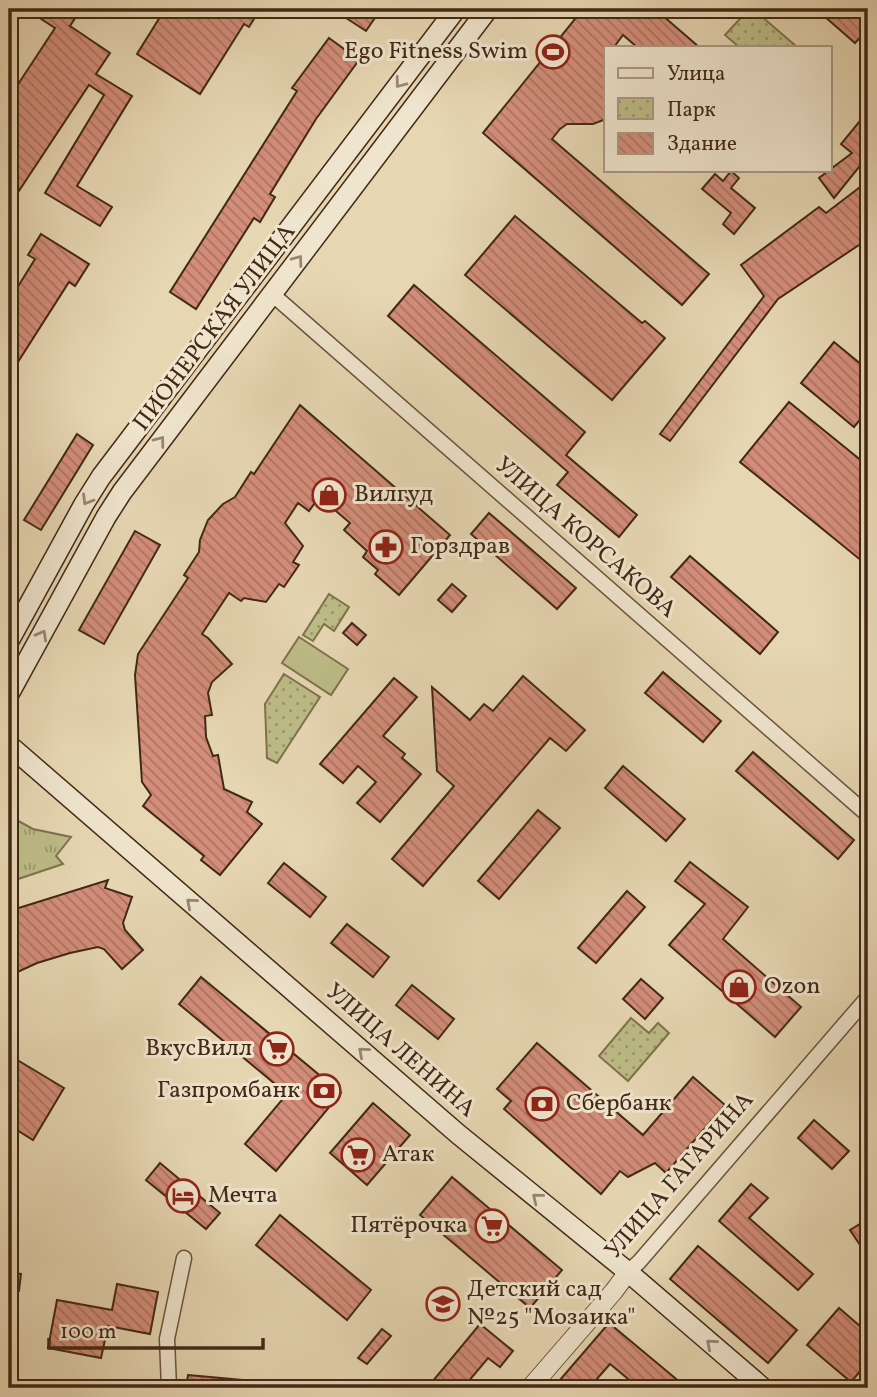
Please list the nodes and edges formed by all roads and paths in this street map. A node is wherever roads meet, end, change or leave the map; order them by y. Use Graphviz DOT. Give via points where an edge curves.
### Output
graph roads {
  1 [pos="456,9"];
  2 [pos="488,9"];
  3 [pos="272,294"];
  4 [pos="9,641"];
  5 [pos="9,694"];
  6 [pos="9,745"];
  7 [pos="868,815"];
  8 [pos="868,997"];
  9 [pos="184,1258"];
  10 [pos="628,1272"];
  11 [pos="169,1388"];
  12 [pos="530,1388"];
  13 [pos="763,1388"];
  1 -- 4 [label="main road, ПИОНЕРСКАЯ УЛИЦА, one-way" via="101,477"];
  3 -- 2 [label="main road, ПИОНЕРСКАЯ УЛИЦА, one-way"];
  5 -- 3 [label="main road, ПИОНЕРСКАЯ УЛИЦА, one-way" via="122,492"];
  3 -- 7 [label="street, УЛИЦА КОРСАКОВА"];
  10 -- 6 [label="main road, УЛИЦА ЛЕНИНА, one-way" via="443,1121"];
  8 -- 10 [label="street, УЛИЦА ГАГАРИНА"];
  9 -- 11 [label="street" via="167,1339"];
  10 -- 12 [label="street, УЛИЦА ГАГАРИНА"];
  13 -- 10 [label="main road, УЛИЦА ЛЕНИНА, one-way"];
}
